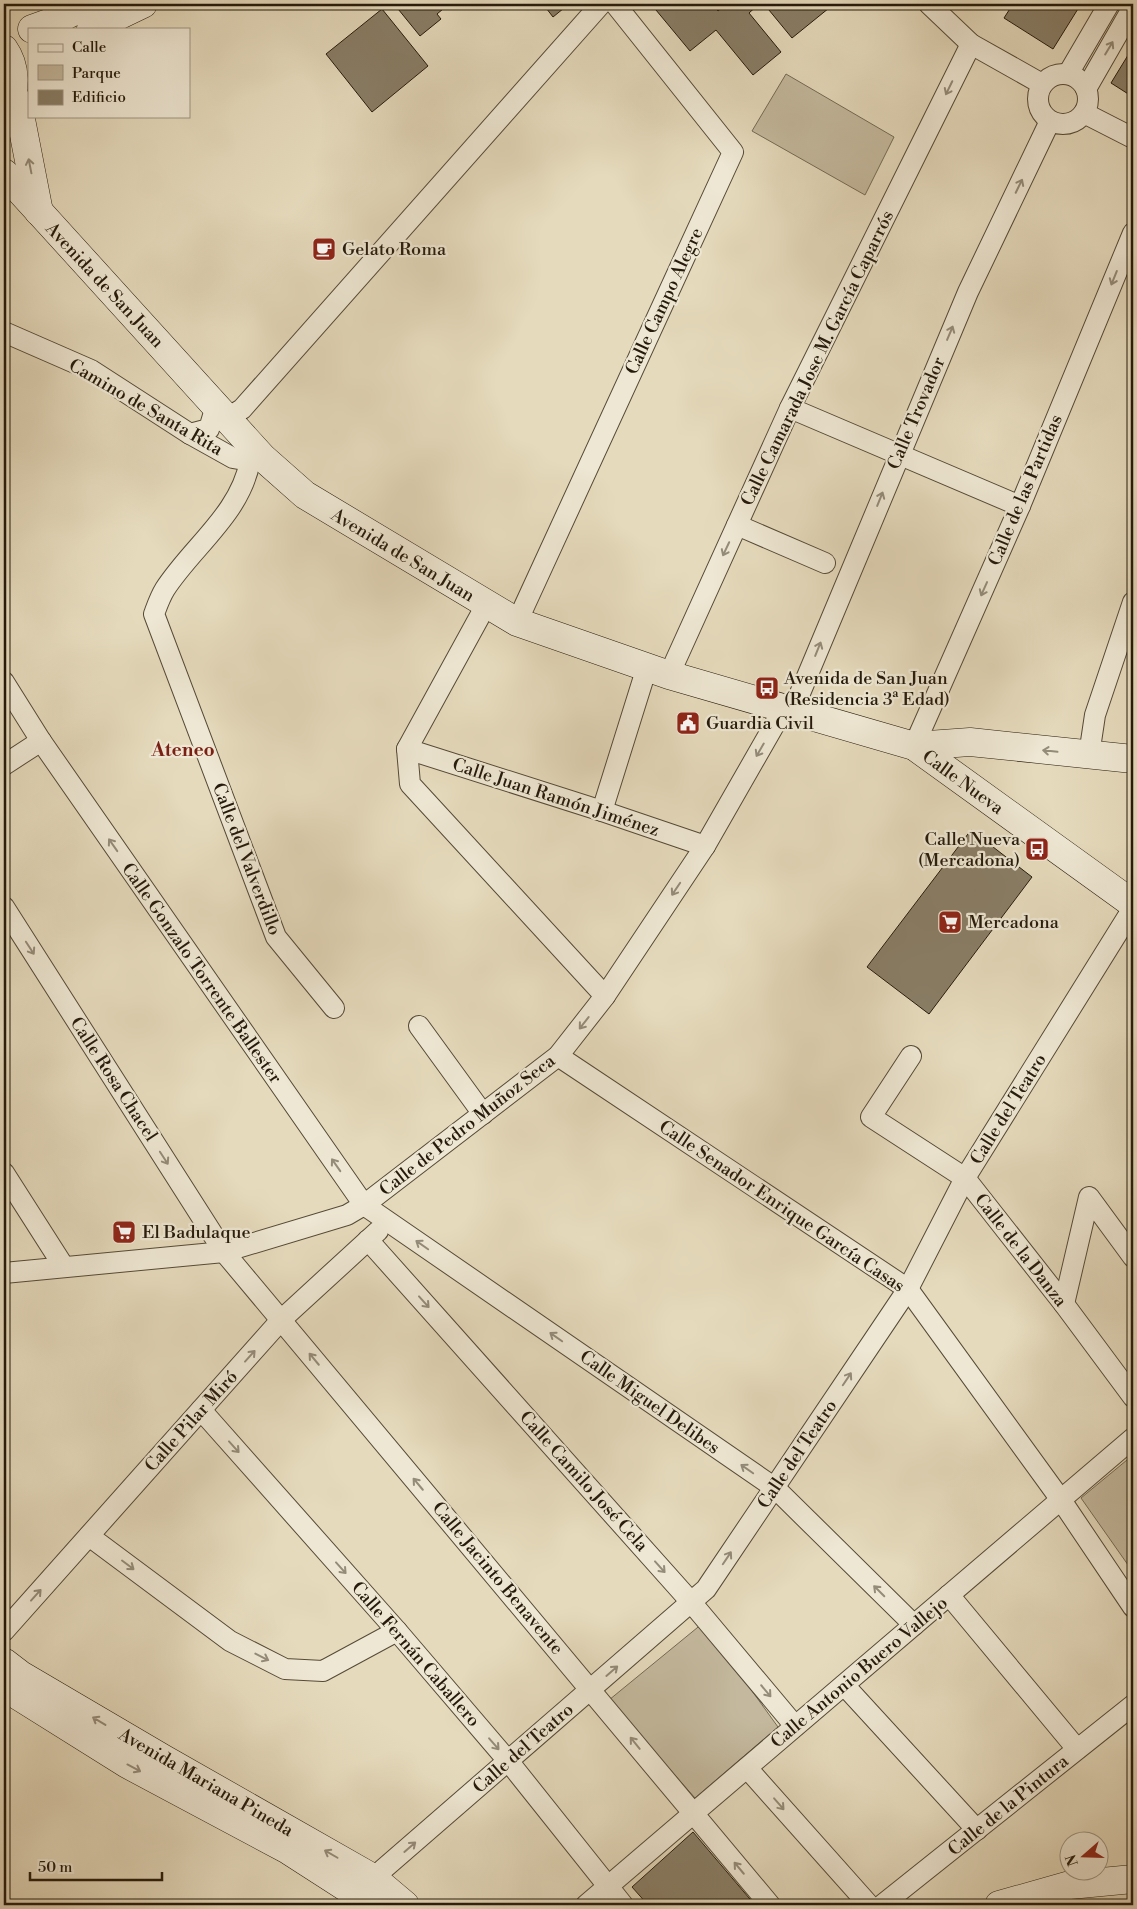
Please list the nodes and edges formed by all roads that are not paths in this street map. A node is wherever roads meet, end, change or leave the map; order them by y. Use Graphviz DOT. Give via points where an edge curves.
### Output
graph roads {
  1 [pos="88,4"];
  2 [pos="143,4"];
  3 [pos="601,4"];
  4 [pos="615,4"];
  5 [pos="929,4"];
  6 [pos="1109,4"];
  7 [pos="1133,7"];
  8 [pos="33,28"];
  9 [pos="93,28"];
  10 [pos="28,30"];
  11 [pos="4,38"];
  12 [pos="971,44"];
  13 [pos="4,49"];
  14 [pos="1068,74"];
  15 [pos="1042,84"];
  16 [pos="15,86"];
  17 [pos="1086,89"];
  18 [pos="1084,113"];
  19 [pos="1050,121"];
  20 [pos="1133,138"];
  21 [pos="6,176"];
  22 [pos="40,214"];
  23 [pos="1133,233"];
  24 [pos="1128,256"];
  25 [pos="4,332"];
  26 [pos="790,408"];
  27 [pos="222,412"];
  28 [pos="190,434"];
  29 [pos="898,455"];
  30 [pos="256,459"];
  31 [pos="1020,506"];
  32 [pos="738,525"];
  33 [pos="825,563"];
  34 [pos="1133,602"];
  35 [pos="486,605"];
  36 [pos="517,622"];
  37 [pos="658,671"];
  38 [pos="4,682"];
  39 [pos="789,709"];
  40 [pos="40,741"];
  41 [pos="955,744"];
  42 [pos="914,746"];
  43 [pos="406,749"];
  44 [pos="1089,755"];
  45 [pos="1133,759"];
  46 [pos="4,765"];
  47 [pos="952,774"];
  48 [pos="602,811"];
  49 [pos="705,846"];
  50 [pos="4,906"];
  51 [pos="1133,906"];
  52 [pos="605,996"];
  53 [pos="334,1008"];
  54 [pos="419,1026"];
  55 [pos="558,1056"];
  56 [pos="911,1056"];
  57 [pos="483,1114"];
  58 [pos="4,1173"];
  59 [pos="965,1178"];
  60 [pos="364,1205"];
  61 [pos="388,1221"];
  62 [pos="368,1240"];
  63 [pos="224,1252"];
  64 [pos="1133,1257"];
  65 [pos="64,1267"];
  66 [pos="4,1273"];
  67 [pos="908,1288"];
  68 [pos="1064,1304"];
  69 [pos="281,1320"];
  70 [pos="1133,1397"];
  71 [pos="201,1410"];
  72 [pos="1133,1438"];
  73 [pos="775,1488"];
  74 [pos="1061,1500"];
  75 [pos="89,1536"];
  76 [pos="949,1595"];
  77 [pos="692,1602"];
  78 [pos="1133,1606"];
  79 [pos="914,1625"];
  80 [pos="4,1631"];
  81 [pos="397,1631"];
  82 [pos="4,1662"];
  83 [pos="844,1685"];
  84 [pos="4,1687"];
  85 [pos="591,1689"];
  86 [pos="1133,1705"];
  87 [pos="795,1726"];
  88 [pos="1078,1749"];
  89 [pos="509,1762"];
  90 [pos="747,1768"];
  91 [pos="693,1814"];
  92 [pos="977,1830"];
  93 [pos="1133,1879"];
  94 [pos="608,1887"];
  95 [pos="363,1896"];
  96 [pos="405,1905"];
  97 [pos="586,1905"];
  98 [pos="623,1905"];
  99 [pos="770,1905"];
  100 [pos="869,1905"];
  101 [pos="882,1905"];
  102 [pos="999,1905"];
  1 -- 8 [label="street"];
  2 -- 9 [label="street"];
  3 -- 27 [label="street" via="242,409"];
  4 -- 36 [label="street, Calle Campo Alegre" via="733,152"];
  5 -- 12 [label="street"];
  6 -- 14 [label="street"];
  17 -- 7 [label="street, one-way"];
  10 -- 11 [label="street"];
  12 -- 15 [label="street"];
  12 -- 26 [label="street, Calle Camarada Jose M. García Caparrós, one-way"];
  13 -- 16 [label="street" via="11,62"];
  14 -- 15 [label="street" via="1054,75"];
  14 -- 17 [label="street" via="1082,82"];
  15 -- 19 [label="street" via="1038,92 1039,108"];
  22 -- 16 [label="street, one-way"];
  17 -- 18 [label="street"];
  18 -- 19 [label="street" via="1072,123"];
  18 -- 20 [label="street"];
  29 -- 19 [label="street, Calle Trovador, one-way" via="968,292"];
  21 -- 22 [label="street, Avenida de San Juan"];
  22 -- 27 [label="street, Avenida de San Juan"];
  23 -- 24 [label="street, Calle de las Partidas"];
  24 -- 31 [label="street, Calle de las Partidas, one-way"];
  25 -- 28 [label="street, Camino de Santa Rita" via="91,370"];
  26 -- 29 [label="street"];
  26 -- 32 [label="street, Calle Camarada Jose M. García Caparrós"];
  27 -- 28 [label="street" via="209,429"];
  27 -- 30 [label="street, Avenida de San Juan"];
  28 -- 30 [label="street, Camino de Santa Rita" via="233,458"];
  29 -- 31 [label="street"];
  39 -- 29 [label="street, Calle Trovador, one-way"];
  30 -- 35 [label="street, Avenida de San Juan" via="305,495"];
  30 -- 53 [label="street, Calle del Valverdillo" via="232,506 165,590 154,614 276,937"];
  31 -- 42 [label="street, Calle de las Partidas, one-way"];
  32 -- 33 [label="street"];
  32 -- 37 [label="street, Calle Camarada Jose M. García Caparrós, one-way"];
  34 -- 44 [label="street" via="1095,715"];
  35 -- 36 [label="street, Avenida de San Juan"];
  35 -- 43 [label="street"];
  36 -- 37 [label="street, Avenida de San Juan"];
  37 -- 39 [label="street, Avenida de San Juan"];
  37 -- 48 [label="street, Calle Camarada Jose M. García Caparrós"];
  38 -- 40 [label="street, Calle Gonzalo Torrente Ballester"];
  39 -- 42 [label="street, Avenida de San Juan"];
  39 -- 49 [label="street, Calle de Pedro Muñoz Seca, one-way"];
  40 -- 46 [label="street"];
  60 -- 40 [label="street, Calle Gonzalo Torrente Ballester, one-way"];
  41 -- 42 [label="street"];
  44 -- 41 [label="street, one-way" via="970,742"];
  41 -- 47 [label="street" via="957,760"];
  42 -- 47 [label="street, Calle Nueva"];
  43 -- 48 [label="street, Calle Juan Ramón Jiménez"];
  43 -- 52 [label="street" via="410,784"];
  44 -- 45 [label="street"];
  47 -- 51 [label="street, Calle Nueva"];
  48 -- 49 [label="street, Calle Juan Ramón Jiménez"];
  49 -- 52 [label="street, Calle de Pedro Muñoz Seca, one-way"];
  50 -- 63 [label="street, Calle Rosa Chacel, one-way"];
  51 -- 59 [label="street, Calle del Teatro"];
  52 -- 55 [label="street, Calle de Pedro Muñoz Seca, one-way"];
  54 -- 57 [label="street"];
  55 -- 57 [label="street, Calle de Pedro Muñoz Seca"];
  55 -- 67 [label="street, Calle Senador Enrique García Casas"];
  56 -- 59 [label="street, Calle de la Danza" via="871,1117"];
  57 -- 60 [label="street, Calle de Pedro Muñoz Seca"];
  58 -- 65 [label="street"];
  59 -- 67 [label="street, Calle del Teatro"];
  59 -- 68 [label="street, Calle de la Danza"];
  60 -- 61 [label="street, Calle Miguel Delibes"];
  60 -- 63 [label="street, Calle de Pedro Muñoz Seca" via="347,1215"];
  61 -- 62 [label="street, Calle Pilar Miró"];
  73 -- 61 [label="street, Calle Miguel Delibes, one-way"];
  62 -- 69 [label="street, Calle Pilar Miró"];
  62 -- 77 [label="street, Calle Camilo José Cela, one-way"];
  63 -- 65 [label="street, Calle de Pedro Muñoz Seca"];
  63 -- 69 [label="street, Calle Jacinto Benavente"];
  64 -- 68 [label="street" via="1090,1197"];
  65 -- 66 [label="street, Calle de Pedro Muñoz Seca"];
  73 -- 67 [label="street, Calle del Teatro, one-way"];
  67 -- 74 [label="street, Calle Senador Enrique García Casas"];
  68 -- 70 [label="street, Calle de la Danza"];
  71 -- 69 [label="street, Calle Pilar Miró, one-way"];
  85 -- 69 [label="street, Calle Jacinto Benavente, one-way"];
  71 -- 75 [label="street, Calle Pilar Miró"];
  71 -- 81 [label="street, Calle Fernán Caballero, one-way"];
  72 -- 74 [label="street, Calle Antonio Buero Vallejo"];
  77 -- 73 [label="street, Calle del Teatro, one-way" via="706,1589"];
  79 -- 73 [label="street, Calle Miguel Delibes, one-way"];
  74 -- 76 [label="street, Calle Antonio Buero Vallejo"];
  74 -- 78 [label="street, Calle Senador Enrique García Casas"];
  80 -- 75 [label="street, Calle Pilar Miró, one-way"];
  75 -- 81 [label="street, one-way" via="230,1641 286,1669 323,1671"];
  76 -- 79 [label="street, Calle Antonio Buero Vallejo"];
  76 -- 88 [label="street"];
  85 -- 77 [label="street, Calle del Teatro, one-way"];
  77 -- 87 [label="street, Calle Camilo José Cela, one-way"];
  79 -- 83 [label="street, Calle Antonio Buero Vallejo"];
  81 -- 89 [label="street, Calle Fernán Caballero, one-way"];
  95 -- 82 [label="street, Avenida Mariana Pineda, one-way" via="164,1759"];
  83 -- 87 [label="street, Calle Antonio Buero Vallejo"];
  83 -- 92 [label="street"];
  84 -- 95 [label="street, Avenida Mariana Pineda, one-way" via="127,1764 288,1850"];
  85 -- 89 [label="street, Calle del Teatro"];
  91 -- 85 [label="street, Calle Jacinto Benavente, one-way"];
  86 -- 88 [label="street, Calle de la Pintura"];
  87 -- 90 [label="street, Calle Antonio Buero Vallejo"];
  88 -- 92 [label="street, Calle de la Pintura"];
  89 -- 94 [label="street, Calle Fernán Caballero"];
  95 -- 89 [label="street, Calle del Teatro, one-way"];
  90 -- 91 [label="street, Calle Antonio Buero Vallejo"];
  90 -- 100 [label="street, one-way"];
  91 -- 94 [label="street, Calle Antonio Buero Vallejo"];
  99 -- 91 [label="street, Calle Jacinto Benavente, one-way"];
  92 -- 101 [label="street, Calle de la Pintura"];
  93 -- 102 [label="street" via="1070,1885"];
  94 -- 97 [label="street, Calle Antonio Buero Vallejo"];
  94 -- 98 [label="street, Calle Fernán Caballero"];
  95 -- 96 [label="street, Avenida Mariana Pineda"];
}
